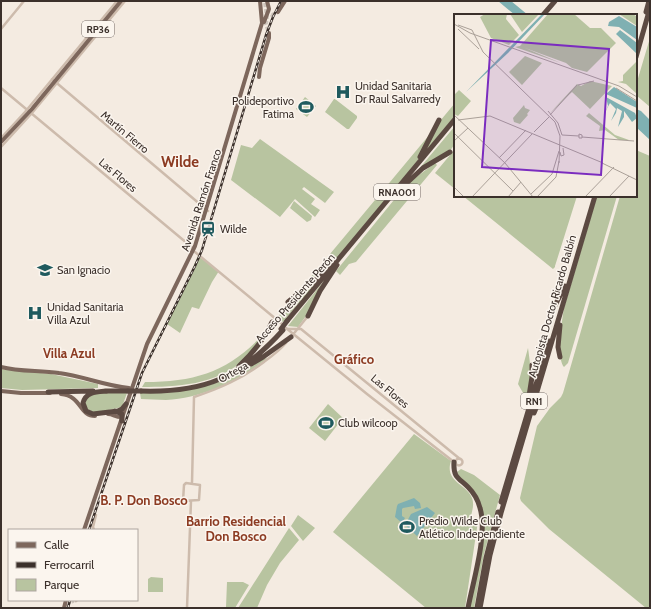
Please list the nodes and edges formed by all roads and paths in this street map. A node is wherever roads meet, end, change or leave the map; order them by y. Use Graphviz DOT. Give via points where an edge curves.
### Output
graph roads {
  1 [pos="24,1"];
  2 [pos="117,1"];
  3 [pos="121,1"];
  4 [pos="125,1"];
  5 [pos="260,1"];
  6 [pos="285,1"];
  7 [pos="552,1"];
  8 [pos="555,1"];
  9 [pos="649,1"];
  10 [pos="266,2"];
  11 [pos="650,8"];
  12 [pos="278,12"];
  13 [pos="543,14"];
  14 [pos="543,14"];
  15 [pos="1,29"];
  16 [pos="269,33"];
  17 [pos="637,41"];
  18 [pos="637,54"];
  19 [pos="259,77"];
  20 [pos="54,82"];
  21 [pos="1,88"];
  22 [pos="30,111"];
  23 [pos="439,120"];
  24 [pos="454,120"];
  25 [pos="454,123"];
  26 [pos="1,138"];
  27 [pos="1,142"];
  28 [pos="1,147"];
  29 [pos="450,152"];
  30 [pos="408,176"];
  31 [pos="397,193"];
  32 [pos="591,197"];
  33 [pos="595,197"];
  34 [pos="207,211"];
  35 [pos="195,250"];
  36 [pos="339,260"];
  37 [pos="566,288"];
  38 [pos="288,302"];
  39 [pos="552,311"];
  40 [pos="308,316"];
  41 [pos="272,322"];
  42 [pos="285,326"];
  43 [pos="298,328"];
  44 [pos="292,335"];
  45 [pos="560,357"];
  46 [pos="532,365"];
  47 [pos="1,368"];
  48 [pos="238,369"];
  49 [pos="134,382"];
  50 [pos="128,389"];
  51 [pos="1,391"];
  52 [pos="108,391"];
  53 [pos="48,392"];
  54 [pos="539,401"];
  55 [pos="126,404"];
  56 [pos="114,411"];
  57 [pos="526,417"];
  58 [pos="121,418"];
  59 [pos="524,438"];
  60 [pos="460,459"];
  61 [pos="457,464"];
  62 [pos="100,481"];
  63 [pos="192,483"];
  64 [pos="191,501"];
  65 [pos="93,508"];
  66 [pos="96,515"];
  67 [pos="83,529"];
  68 [pos="94,529"];
  69 [pos="187,608"];
  70 [pos="468,608"];
  71 [pos="477,608"];
  72 [pos="480,608"];
  1 -- 15 [label="street"];
  2 -- 20 [label="street"];
  3 -- 20 [label="main road, RP36"];
  4 -- 20 [label="street"];
  5 -- 34 [label="main road, Avenida Ramón Franco" via="262,23"];
  6 -- 12 [label="main road"];
  7 -- 13 [label="highway"];
  8 -- 14 [label="highway"];
  9 -- 17 [label="highway"];
  10 -- 34 [label="main road, Avenida Ramón Franco" via="269,9"];
  11 -- 18 [label="highway"];
  16 -- 19 [label="main road"];
  20 -- 22 [label="main road, RP36"];
  20 -- 34 [label="street, Martín Fierro"];
  21 -- 22 [label="street, Las Flores"];
  22 -- 26 [label="street"];
  22 -- 27 [label="main road, RP36"];
  22 -- 28 [label="street"];
  22 -- 35 [label="street, Las Flores"];
  23 -- 30 [label="highway"];
  24 -- 30 [label="highway, Acceso Presidente Perón / RNA001"];
  25 -- 31 [label="highway, Acceso Presidente Perón / RNA001"];
  29 -- 31 [label="highway" via="423,168"];
  30 -- 36 [label="highway, Acceso Presidente Perón / RNA001"];
  31 -- 36 [label="highway, Acceso Presidente Perón / RNA001"];
  32 -- 37 [label="highway, Autopista Doctor Ricardo Balbín / RN1"];
  33 -- 37 [label="highway, Autopista Doctor Ricardo Balbín / RN1"];
  34 -- 35 [label="main road, Avenida Ramón Franco"];
  35 -- 42 [label="street, Las Flores"];
  35 -- 49 [label="main road, Avenida Ramón Franco" via="148,340"];
  36 -- 38 [label="highway"];
  36 -- 40 [label="highway"];
  36 -- 42 [label="highway, Acceso Presidente Perón / RNA001"];
  37 -- 39 [label="highway"];
  37 -- 45 [label="highway" via="559,334"];
  37 -- 57 [label="highway, Autopista Doctor Ricardo Balbín / RN1"];
  37 -- 59 [label="highway, Autopista Doctor Ricardo Balbín / RN1"];
  40 -- 43 [label="street, Ortega"];
  41 -- 48 [label="highway" via="265,337"];
  42 -- 43 [label="street"];
  42 -- 44 [label="street, Las Flores"];
  42 -- 48 [label="highway, Acceso Presidente Perón / RNA001"];
  43 -- 44 [label="street, Ortega"];
  43 -- 60 [label="street, Las Flores"];
  44 -- 48 [label="highway" via="258,360"];
  44 -- 61 [label="street, Las Flores"];
  44 -- 63 [label="street, Ortega" via="277,353 246,375 217,390 194,397"];
  46 -- 57 [label="highway"];
  47 -- 50 [label="main road" via="61,373"];
  48 -- 50 [label="highway, Acceso Presidente Perón / RNA001, bridge" via="193,386 163,390"];
  49 -- 55 [label="main road"];
  49 -- 58 [label="main road"];
  50 -- 52 [label="highway, Acceso Presidente Perón / RNA001"];
  51 -- 53 [label="main road"];
  52 -- 53 [label="highway, Acceso Presidente Perón / RNA001"];
  52 -- 56 [label="highway" via="88,395 84,407 92,414"];
  53 -- 58 [label="main road" via="72,396 88,415 110,414"];
  54 -- 59 [label="highway"];
  55 -- 56 [label="highway" via="122,409"];
  55 -- 58 [label="main road"];
  56 -- 58 [label="highway" via="119,412"];
  57 -- 71 [label="highway, Autopista Doctor Ricardo Balbín / RN1" via="489,545"];
  58 -- 62 [label="main road"];
  59 -- 72 [label="highway, Autopista Doctor Ricardo Balbín / RN1" via="492,549"];
  60 -- 61 [label="street" via="456,460"];
  60 -- 61 [label="street" via="462,463"];
  61 -- 70 [label="highway" via="457,474 478,501 482,519 480,549"];
  62 -- 65 [label="street"];
  62 -- 67 [label="main road"];
  63 -- 64 [label="street" via="200,485 199,500"];
  63 -- 64 [label="street" via="184,485 183,501"];
  64 -- 69 [label="street"];
  66 -- 68 [label="street"];
}
